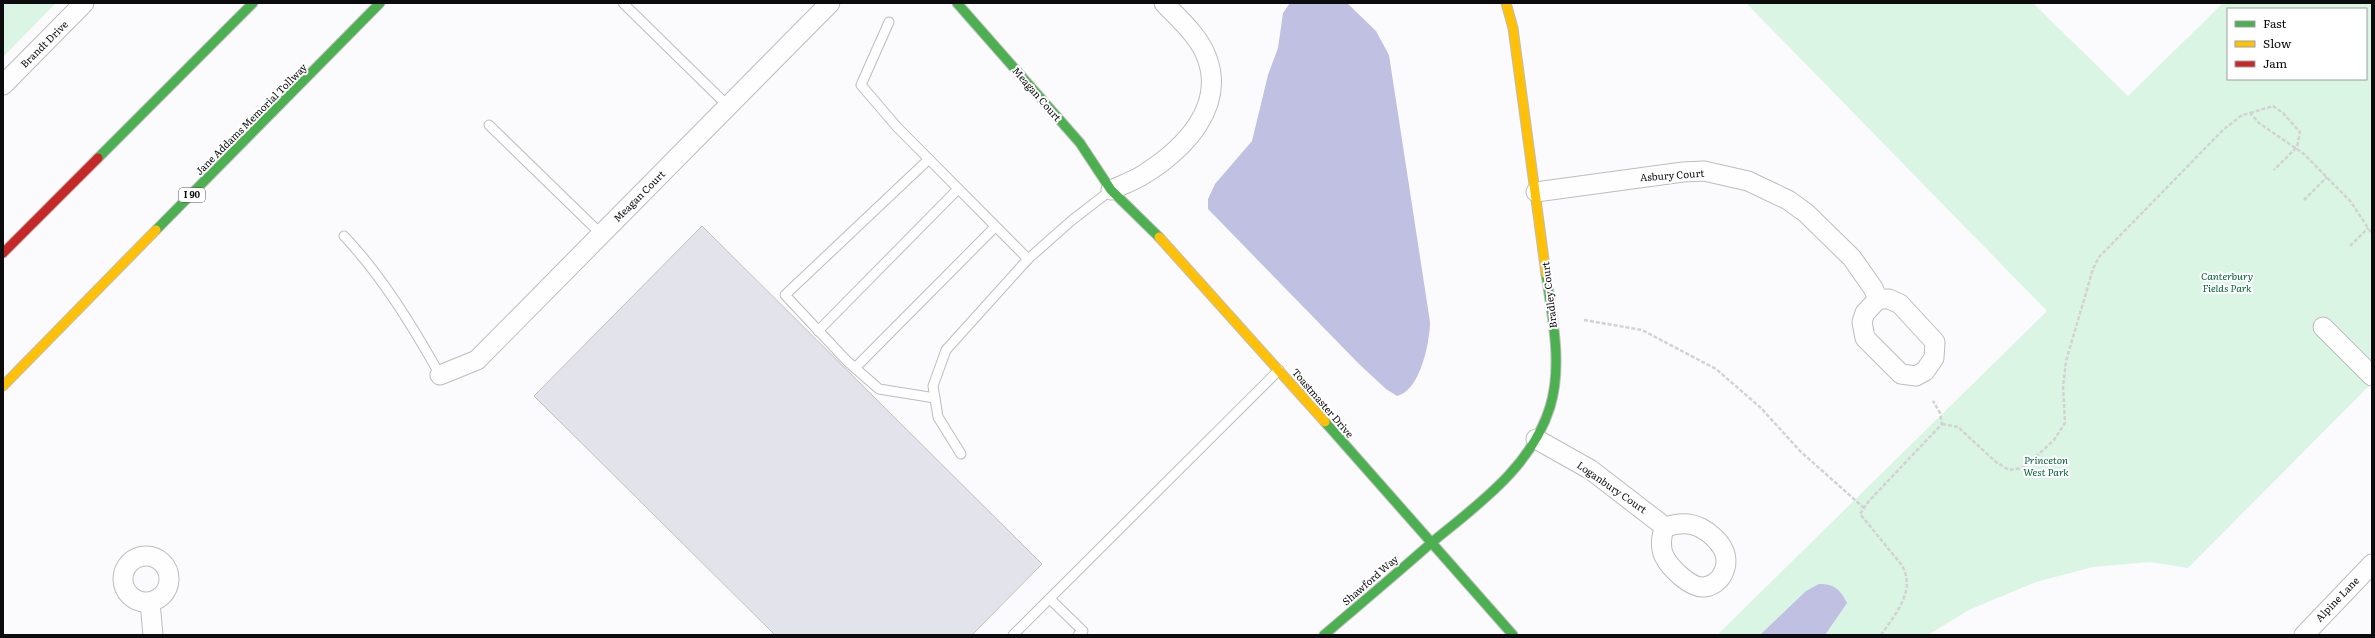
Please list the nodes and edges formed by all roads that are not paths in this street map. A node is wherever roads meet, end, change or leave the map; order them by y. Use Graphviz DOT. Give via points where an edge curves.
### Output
graph roads {
  1 [pos="84,3"];
  2 [pos="253,3"];
  3 [pos="380,3"];
  4 [pos="623,3"];
  5 [pos="830,3"];
  6 [pos="957,3"];
  7 [pos="1164,3"];
  8 [pos="1506,3"];
  9 [pos="890,22"];
  10 [pos="3,85"];
  11 [pos="728,106"];
  12 [pos="489,125"];
  13 [pos="928,159"];
  14 [pos="958,189"];
  15 [pos="1111,190"];
  16 [pos="1536,192"];
  17 [pos="995,227"];
  18 [pos="601,234"];
  19 [pos="344,236"];
  20 [pos="3,253"];
  21 [pos="1028,259"];
  22 [pos="1878,299"];
  23 [pos="2323,327"];
  24 [pos="818,331"];
  25 [pos="854,368"];
  26 [pos="1278,370"];
  27 [pos="440,375"];
  28 [pos="2372,376"];
  29 [pos="3,386"];
  30 [pos="935,398"];
  31 [pos="1536,439"];
  32 [pos="961,454"];
  33 [pos="1665,527"];
  34 [pos="1431,542"];
  35 [pos="2372,564"];
  36 [pos="1050,599"];
  37 [pos="150,603"];
  38 [pos="153,635"];
  39 [pos="1013,635"];
  40 [pos="1078,635"];
  41 [pos="1324,635"];
  42 [pos="1513,635"];
  43 [pos="2304,635"];
  1 -- 10 [label="street, Brandt Drive"];
  2 -- 20 [label="main road"];
  3 -- 29 [label="main road, Jane Addams Memorial Tollway / I 90"];
  4 -- 11 [label="lane"];
  5 -- 11 [label="street, Meagan Court"];
  6 -- 15 [label="main road, Meagan Court" via="1080,143"];
  7 -- 15 [label="street" via="1207,56 1213,86 1210,105 1196,129 1165,158 1146,174"];
  8 -- 16 [label="main road, Bradley Court" via="1513,28"];
  9 -- 13 [label="lane" via="861,85"];
  11 -- 18 [label="street, Meagan Court"];
  12 -- 18 [label="lane"];
  13 -- 14 [label="lane"];
  13 -- 24 [label="lane" via="785,295"];
  14 -- 17 [label="lane"];
  14 -- 24 [label="lane"];
  15 -- 21 [label="lane" via="1071,220"];
  15 -- 26 [label="main road, Toastmaster Drive" via="1175,252"];
  16 -- 22 [label="street, Asbury Court" via="1683,172 1704,171 1748,181 1788,200 1806,213 1852,258"];
  16 -- 31 [label="main road, Bradley Court" via="1556,369 1550,406"];
  17 -- 21 [label="lane"];
  17 -- 25 [label="lane"];
  18 -- 27 [label="street, Meagan Court" via="477,360"];
  19 -- 27 [label="lane" via="364,257 424,346"];
  21 -- 30 [label="lane" via="946,350 933,386"];
  23 -- 28 [label="street"];
  24 -- 25 [label="lane"];
  25 -- 30 [label="lane" via="879,389"];
  26 -- 34 [label="main road, Toastmaster Drive"];
  26 -- 36 [label="lane"];
  30 -- 32 [label="lane" via="938,417"];
  31 -- 33 [label="street, Loganbury Court" via="1591,470"];
  31 -- 34 [label="main road, Bradley Court" via="1506,478"];
  34 -- 41 [label="main road, Shawford Way"];
  34 -- 42 [label="main road, Toastmaster Drive"];
  35 -- 43 [label="street, Alpine Lane"];
  36 -- 39 [label="lane"];
  36 -- 40 [label="lane" via="1083,631"];
  37 -- 38 [label="street"];
}
